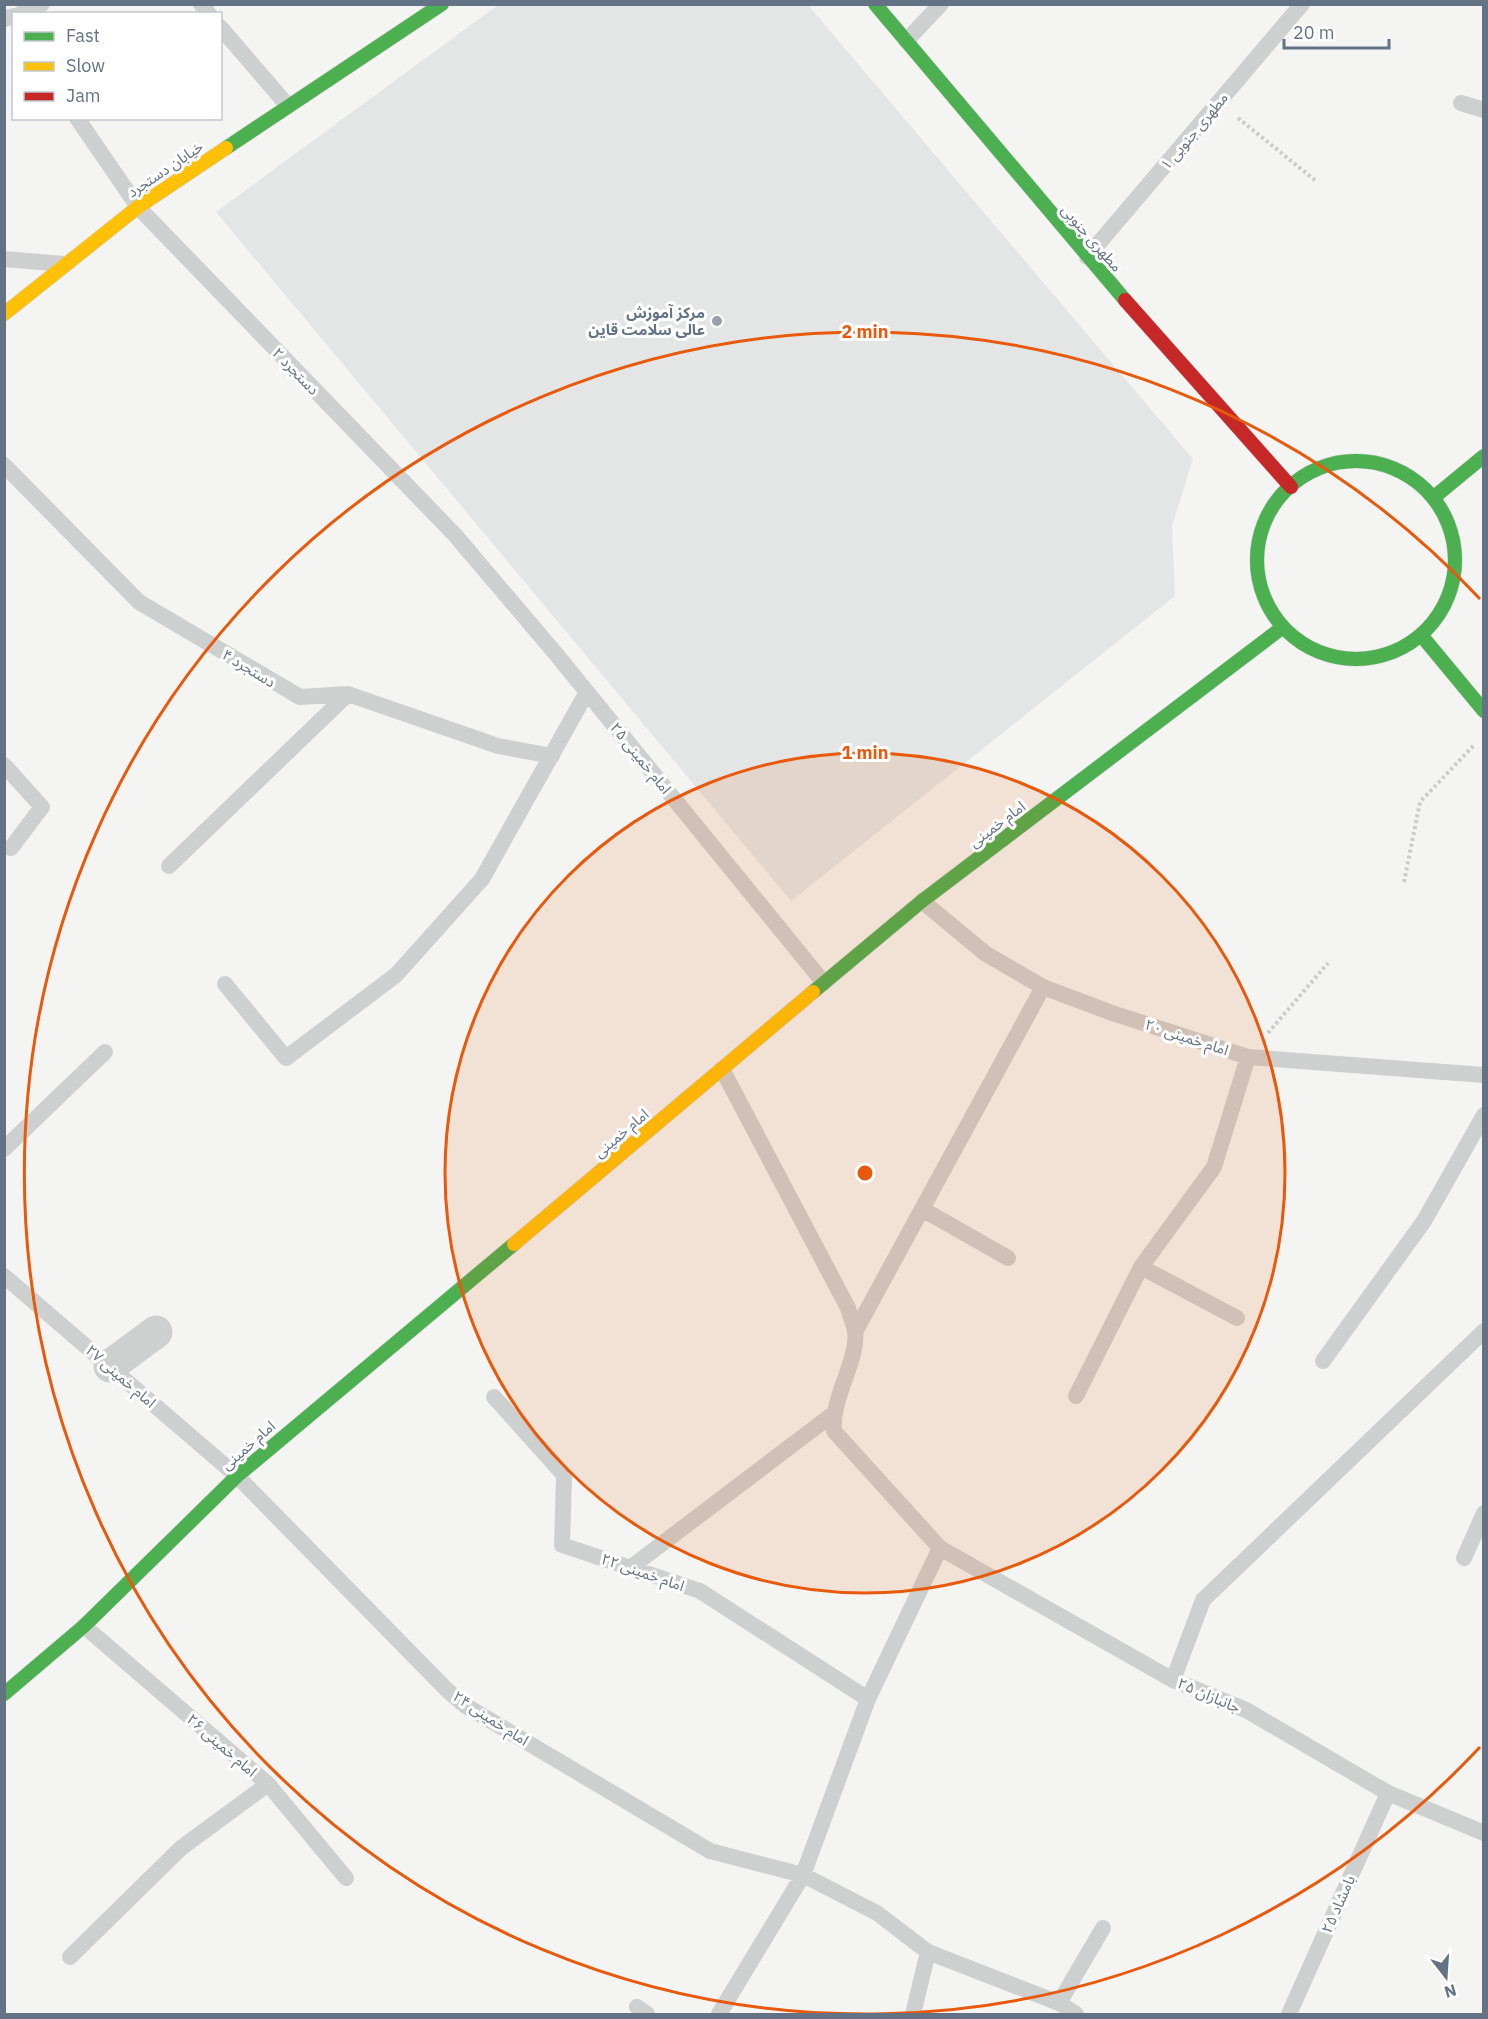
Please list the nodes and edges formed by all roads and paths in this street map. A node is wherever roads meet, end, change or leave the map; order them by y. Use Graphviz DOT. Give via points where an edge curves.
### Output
graph roads {
  1 [pos="42,4"];
  2 [pos="442,4"];
  3 [pos="875,4"];
  4 [pos="941,4"];
  5 [pos="1302,4"];
  6 [pos="26,12"];
  7 [pos="222,29"];
  8 [pos="906,42"];
  9 [pos="1219,102"];
  10 [pos="1461,103"];
  11 [pos="288,106"];
  12 [pos="1484,110"];
  13 [pos="78,120"];
  14 [pos="1316,181"];
  15 [pos="138,207"];
  16 [pos="1087,257"];
  17 [pos="4,258"];
  18 [pos="64,264"];
  19 [pos="4,314"];
  20 [pos="1484,456"];
  21 [pos="4,465"];
  22 [pos="1291,487"];
  23 [pos="1433,498"];
  24 [pos="455,535"];
  25 [pos="1283,627"];
  26 [pos="1421,635"];
  27 [pos="587,692"];
  28 [pos="348,694"];
  29 [pos="1484,711"];
  30 [pos="1476,743"];
  31 [pos="552,756"];
  32 [pos="4,765"];
  33 [pos="11,848"];
  34 [pos="169,866"];
  35 [pos="1404,882"];
  36 [pos="922,901"];
  37 [pos="1328,963"];
  38 [pos="824,983"];
  39 [pos="225,984"];
  40 [pos="1043,987"];
  41 [pos="105,1053"];
  42 [pos="1248,1057"];
  43 [pos="722,1069"];
  44 [pos="1484,1075"];
  45 [pos="1484,1114"];
  46 [pos="4,1149"];
  47 [pos="922,1209"];
  48 [pos="1008,1258"];
  49 [pos="1141,1267"];
  50 [pos="4,1276"];
  51 [pos="1237,1318"];
  52 [pos="156,1332"];
  53 [pos="855,1332"];
  54 [pos="1484,1332"];
  55 [pos="1323,1361"];
  56 [pos="110,1366"];
  57 [pos="1076,1396"];
  58 [pos="494,1397"];
  59 [pos="832,1414"];
  60 [pos="237,1476"];
  61 [pos="1484,1513"];
  62 [pos="940,1548"];
  63 [pos="1464,1558"];
  64 [pos="630,1568"];
  65 [pos="84,1626"];
  66 [pos="1173,1680"];
  67 [pos="4,1694"];
  68 [pos="868,1699"];
  69 [pos="268,1784"];
  70 [pos="1388,1793"];
  71 [pos="1484,1833"];
  72 [pos="803,1875"];
  73 [pos="346,1878"];
  74 [pos="1103,1928"];
  75 [pos="928,1952"];
  76 [pos="70,1957"];
  77 [pos="1059,2003"];
  78 [pos="719,2014"];
  79 [pos="913,2014"];
  80 [pos="1076,2014"];
  81 [pos="1289,2014"];
  1 -- 6 [label="lane"];
  2 -- 11 [label="main road, خیابان دستجرد"];
  3 -- 8 [label="main road, مطهری جنوبی"];
  4 -- 8 [label="lane"];
  5 -- 9 [label="lane, مطهری جنوبی ۱"];
  7 -- 11 [label="lane"];
  8 -- 16 [label="main road, مطهری جنوبی"];
  9 -- 14 [label="path"];
  9 -- 16 [label="lane, مطهری جنوبی ۱"];
  10 -- 12 [label="lane"];
  11 -- 15 [label="main road, خیابان دستجرد"];
  13 -- 15 [label="lane, دستجرد ۲"];
  15 -- 18 [label="main road, خیابان دستجرد"];
  15 -- 24 [label="lane, دستجرد ۲"];
  16 -- 22 [label="main road, مطهری جنوبی"];
  17 -- 18 [label="lane"];
  18 -- 19 [label="main road, خیابان دستجرد"];
  20 -- 23 [label="main road"];
  21 -- 28 [label="lane, دستجرد ۴" via="139,602 300,697"];
  22 -- 23 [label="main road" via="1326,466 1352,461 1378,463 1402,472"];
  22 -- 25 [label="main road" via="1267,517 1259,541 1257,568 1262,594"];
  23 -- 26 [label="main road" via="1452,531 1456,556 1454,582 1445,606"];
  24 -- 27 [label="lane, امام خمینی ۲۵"];
  25 -- 26 [label="main road" via="1313,650 1338,658 1388,654"];
  25 -- 36 [label="main road, امام خمینی"];
  26 -- 29 [label="main road"];
  27 -- 31 [label="lane"];
  27 -- 38 [label="lane, امام خمینی ۲۵"];
  28 -- 31 [label="lane, دستجرد ۴" via="498,746"];
  28 -- 34 [label="lane"];
  30 -- 35 [label="path" via="1420,802"];
  31 -- 39 [label="lane" via="482,879 396,975 286,1058"];
  32 -- 33 [label="lane" via="42,807"];
  36 -- 38 [label="main road, امام خمینی"];
  36 -- 40 [label="lane, امام خمینی ۲۰" via="986,954"];
  37 -- 42 [label="path"];
  38 -- 43 [label="main road, امام خمینی"];
  40 -- 42 [label="lane, امام خمینی ۲۰"];
  40 -- 47 [label="lane"];
  41 -- 46 [label="lane"];
  42 -- 44 [label="lane, امام خمینی ۲۰"];
  42 -- 49 [label="lane" via="1214,1167"];
  43 -- 53 [label="lane" via="848,1308"];
  43 -- 60 [label="main road, امام خمینی"];
  45 -- 55 [label="lane" via="1424,1221"];
  47 -- 48 [label="lane"];
  47 -- 53 [label="lane"];
  49 -- 51 [label="lane"];
  49 -- 57 [label="lane"];
  50 -- 56 [label="lane, امام خمینی ۲۷"];
  52 -- 56 [label="street"];
  53 -- 59 [label="lane"];
  54 -- 66 [label="lane" via="1203,1600"];
  56 -- 60 [label="lane, امام خمینی ۲۷"];
  58 -- 64 [label="lane, امام خمینی ۲۲" via="564,1475 562,1545"];
  59 -- 62 [label="lane, جانبازان ۲۵" via="834,1431"];
  59 -- 64 [label="lane"];
  60 -- 65 [label="main road, امام خمینی"];
  60 -- 72 [label="lane, امام خمینی ۲۴" via="466,1706 710,1851"];
  61 -- 63 [label="lane"];
  62 -- 66 [label="lane, جانبازان ۲۵"];
  62 -- 68 [label="lane"];
  64 -- 68 [label="lane, امام خمینی ۲۲" via="700,1591"];
  65 -- 67 [label="main road, امام خمینی"];
  65 -- 69 [label="lane, امام خمینی ۲۶"];
  66 -- 70 [label="lane, جانبازان ۲۵" via="1246,1710"];
  68 -- 72 [label="lane"];
  69 -- 73 [label="lane, امام خمینی ۲۶"];
  69 -- 76 [label="lane" via="181,1848"];
  70 -- 71 [label="lane, جانبازان ۲۵"];
  70 -- 81 [label="lane, بامشاد ۲۵"];
  72 -- 75 [label="lane, امام خمینی ۲۴" via="877,1913"];
  72 -- 78 [label="lane"];
  74 -- 77 [label="lane"];
  75 -- 77 [label="lane, امام خمینی ۲۴"];
  75 -- 79 [label="lane"];
  77 -- 80 [label="lane, امام خمینی ۲۴"];
}
